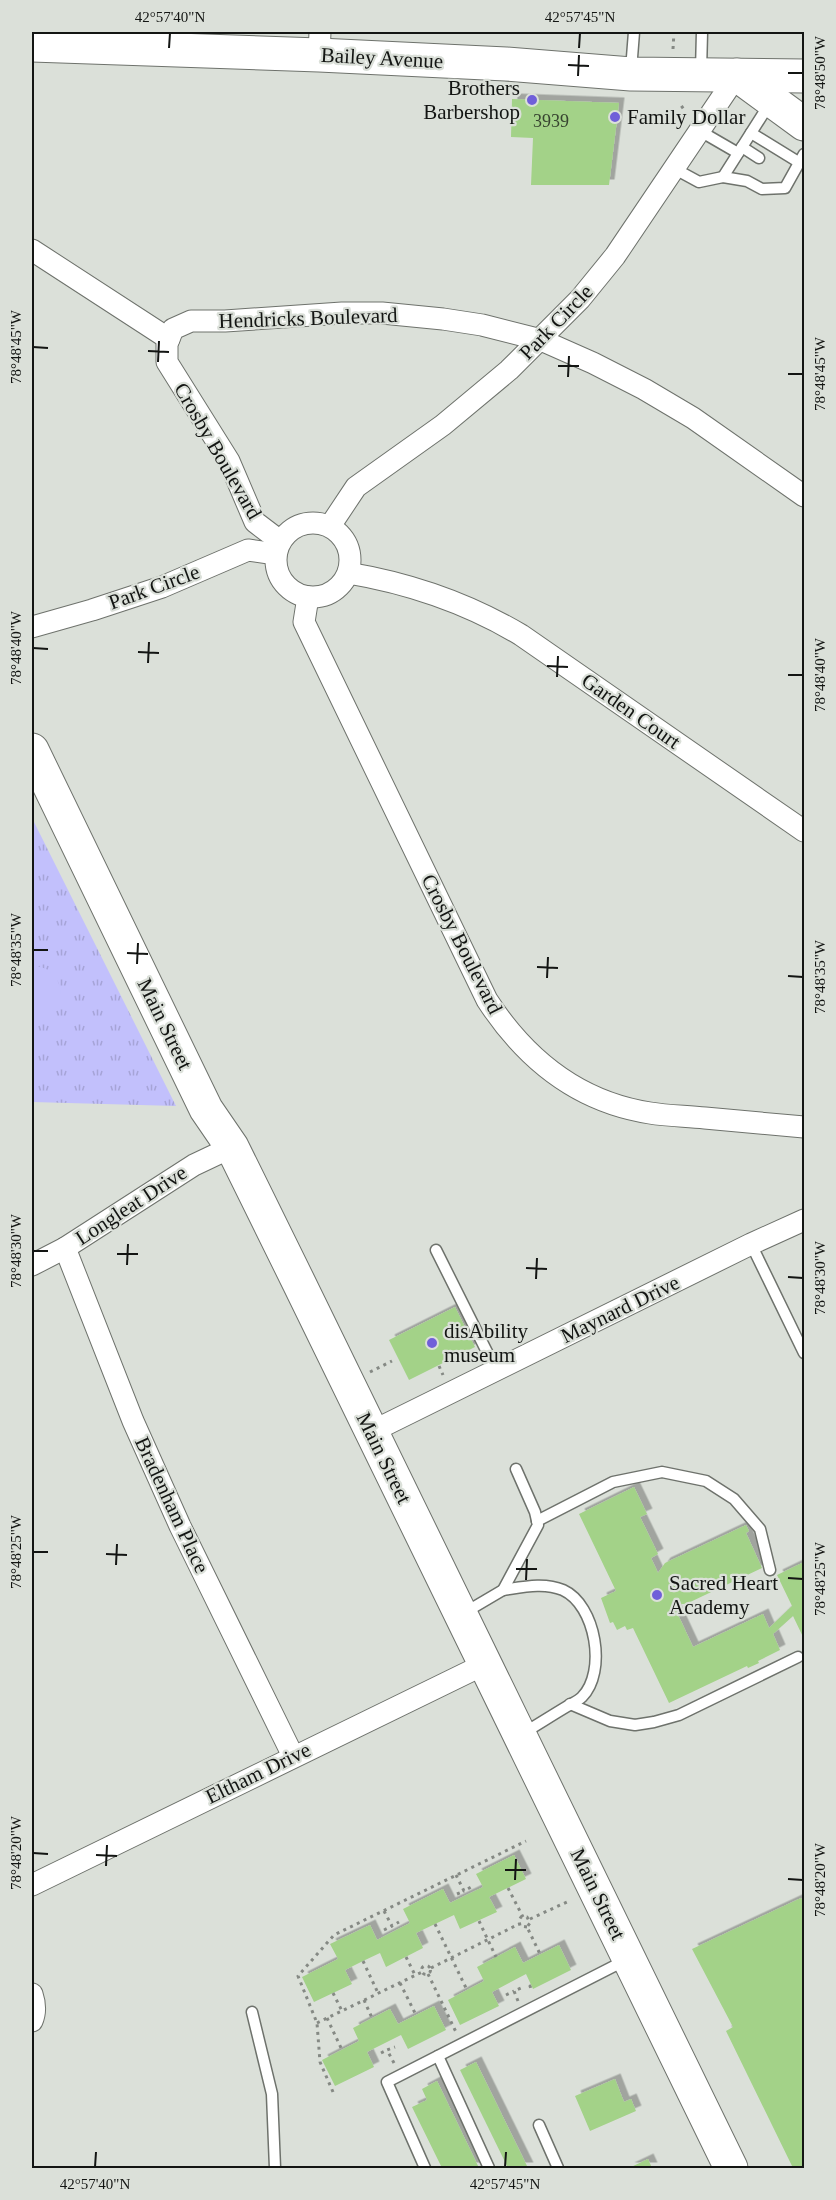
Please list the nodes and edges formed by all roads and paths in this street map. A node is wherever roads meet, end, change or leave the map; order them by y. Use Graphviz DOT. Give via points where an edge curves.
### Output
graph roads {
  1 [pos="634,32"];
  2 [pos="674,32"];
  3 [pos="702,32"];
  4 [pos="320,43"];
  5 [pos="32,45"];
  6 [pos="673,48"];
  7 [pos="631,74"];
  8 [pos="701,75"];
  9 [pos="737,75"];
  10 [pos="804,76"];
  11 [pos="772,100"];
  12 [pos="732,120"];
  13 [pos="804,124"];
  14 [pos="735,126"];
  15 [pos="700,131"];
  16 [pos="751,133"];
  17 [pos="740,150"];
  18 [pos="802,158"];
  19 [pos="759,159"];
  20 [pos="675,169"];
  21 [pos="723,177"];
  22 [pos="32,250"];
  23 [pos="169,339"];
  24 [pos="541,340"];
  25 [pos="804,496"];
  26 [pos="330,526"];
  27 [pos="278,547"];
  28 [pos="348,573"];
  29 [pos="308,597"];
  30 [pos="32,627"];
  31 [pos="32,750"];
  32 [pos="804,831"];
  33 [pos="804,1127"];
  34 [pos="232,1147"];
  35 [pos="804,1220"];
  36 [pos="751,1244"];
  37 [pos="65,1248"];
  38 [pos="436,1250"];
  39 [pos="32,1264"];
  40 [pos="804,1353"];
  41 [pos="392,1361"];
  42 [pos="438,1366"];
  43 [pos="496,1370"];
  44 [pos="366,1374"];
  45 [pos="445,1379"];
  46 [pos="371,1432"];
  47 [pos="516,1469"];
  48 [pos="537,1521"];
  49 [pos="770,1570"];
  50 [pos="503,1590"];
  51 [pos="460,1615"];
  52 [pos="798,1657"];
  53 [pos="484,1664"];
  54 [pos="570,1704"];
  55 [pos="520,1736"];
  56 [pos="293,1756"];
  57 [pos="526,1841"];
  58 [pos="456,1875"];
  59 [pos="32,1885"];
  60 [pos="471,1887"];
  61 [pos="508,1888"];
  62 [pos="464,1891"];
  63 [pos="457,1894"];
  64 [pos="569,1901"];
  65 [pos="384,1911"];
  66 [pos="523,1917"];
  67 [pos="530,1919"];
  68 [pos="479,1921"];
  69 [pos="399,1922"];
  70 [pos="435,1924"];
  71 [pos="519,1924"];
  72 [pos="392,1926"];
  73 [pos="527,1927"];
  74 [pos="384,1930"];
  75 [pos="488,1940"];
  76 [pos="540,1954"];
  77 [pos="406,1957"];
  78 [pos="496,1957"];
  79 [pos="452,1958"];
  80 [pos="629,1959"];
  81 [pos="363,1961"];
  82 [pos="431,1968"];
  83 [pos="422,1972"];
  84 [pos="428,1974"];
  85 [pos="415,1975"];
  86 [pos="400,1983"];
  87 [pos="521,1988"];
  88 [pos="467,1990"];
  89 [pos="514,1991"];
  90 [pos="333,1993"];
  91 [pos="378,1993"];
  92 [pos="32,1994"];
  93 [pos="506,1995"];
  94 [pos="363,2000"];
  95 [pos="519,2003"];
  96 [pos="342,2011"];
  97 [pos="252,2012"];
  98 [pos="416,2016"];
  99 [pos="327,2018"];
  100 [pos="372,2018"];
  101 [pos="32,2021"];
  102 [pos="317,2023"];
  103 [pos="456,2033"];
  104 [pos="395,2047"];
  105 [pos="342,2050"];
  106 [pos="387,2050"];
  107 [pos="381,2053"];
  108 [pos="438,2056"];
  109 [pos="393,2063"];
  110 [pos="333,2092"];
  111 [pos="539,2125"];
  112 [pos="274,2169"];
  113 [pos="425,2169"];
  114 [pos="489,2169"];
  115 [pos="558,2169"];
  116 [pos="731,2169"];
  1 -- 7 [label="lane"];
  2 -- 6 [label="path"];
  3 -- 8 [label="lane"];
  4 -- 5 [label="main road, Bailey Avenue"];
  4 -- 7 [label="main road, Bailey Avenue"];
  7 -- 8 [label="main road, Bailey Avenue"];
  8 -- 9 [label="main road, Bailey Avenue"];
  9 -- 10 [label="main road, Bailey Avenue"];
  9 -- 11 [label="main road"];
  9 -- 15 [label="street, Park Circle"];
  11 -- 13 [label="main road"];
  11 -- 16 [label="lane"];
  12 -- 14 [label="path"];
  15 -- 17 [label="lane"];
  15 -- 20 [label="street, Park Circle"];
  16 -- 17 [label="lane"];
  16 -- 18 [label="lane"];
  17 -- 19 [label="lane"];
  17 -- 21 [label="lane"];
  18 -- 21 [label="lane" via="786,188 762,189 747,181"];
  20 -- 21 [label="lane" via="699,182"];
  20 -- 24 [label="street, Park Circle" via="615,256"];
  22 -- 23 [label="street"];
  23 -- 24 [label="street, Hendricks Boulevard" via="173,329 191,321 382,313 443,318"];
  23 -- 27 [label="street, Crosby Boulevard" via="167,362 229,461 255,522"];
  24 -- 25 [label="street, Hendricks Boulevard" via="664,400"];
  24 -- 26 [label="street, Park Circle" via="443,425 356,487"];
  26 -- 27 [label="street, Crosby Boulevard" via="308,522 297,525"];
  26 -- 28 [label="street" via="346,542"];
  27 -- 29 [label="street" via="279,577 297,594"];
  27 -- 30 [label="street, Park Circle" via="248,550 162,587"];
  28 -- 29 [label="street" via="328,594"];
  28 -- 32 [label="street, Garden Court" via="382,579 467,607 499,622"];
  29 -- 33 [label="street, Crosby Boulevard" via="304,622 487,1000 524,1048 565,1082 621,1106 650,1113"];
  31 -- 34 [label="main road, Main Street" via="206,1109"];
  34 -- 37 [label="street, Longleat Drive" via="194,1165"];
  34 -- 46 [label="main road, Main Street"];
  35 -- 36 [label="street, Maynard Drive"];
  36 -- 40 [label="lane"];
  36 -- 43 [label="street, Maynard Drive"];
  37 -- 39 [label="street, Longleat Drive"];
  37 -- 56 [label="street, Bradenham Place" via="132,1422"];
  38 -- 43 [label="lane"];
  41 -- 44 [label="path"];
  42 -- 45 [label="path"];
  43 -- 46 [label="street, Maynard Drive"];
  46 -- 51 [label="main road, Main Street"];
  47 -- 48 [label="lane"];
  48 -- 49 [label="lane" via="613,1482 662,1472 705,1481 734,1499 760,1529"];
  48 -- 50 [label="lane" via="531,1541"];
  50 -- 51 [label="lane"];
  50 -- 54 [label="lane" via="546,1585 564,1591 589,1619 595,1642 592,1680 582,1697"];
  51 -- 53 [label="main road, Main Street"];
  52 -- 54 [label="lane" via="679,1715 654,1722 635,1725 610,1721"];
  53 -- 55 [label="main road, Main Street"];
  53 -- 56 [label="street, Eltham Drive"];
  54 -- 55 [label="lane"];
  55 -- 80 [label="main road, Main Street"];
  56 -- 59 [label="street, Eltham Drive"];
  57 -- 58 [label="path"];
  58 -- 62 [label="path"];
  58 -- 65 [label="path"];
  60 -- 62 [label="path"];
  61 -- 66 [label="path"];
  62 -- 63 [label="path"];
  64 -- 67 [label="path"];
  65 -- 72 [label="path"];
  65 -- 102 [label="path" via="334,1935 298,1976"];
  66 -- 67 [label="path"];
  66 -- 71 [label="path"];
  67 -- 73 [label="path"];
  68 -- 75 [label="path"];
  69 -- 72 [label="path"];
  70 -- 79 [label="path"];
  71 -- 73 [label="path"];
  71 -- 75 [label="path"];
  72 -- 74 [label="path"];
  73 -- 76 [label="path"];
  75 -- 78 [label="path"];
  75 -- 79 [label="path"];
  77 -- 85 [label="path"];
  79 -- 82 [label="path"];
  79 -- 88 [label="path"];
  80 -- 108 [label="lane"];
  80 -- 116 [label="main road, Main Street"];
  81 -- 91 [label="path"];
  82 -- 83 [label="path" via="424,1966"];
  82 -- 84 [label="path"];
  83 -- 84 [label="path"];
  83 -- 85 [label="path"];
  84 -- 103 [label="path"];
  85 -- 86 [label="path"];
  86 -- 91 [label="path"];
  86 -- 98 [label="path"];
  87 -- 89 [label="path"];
  89 -- 93 [label="path"];
  89 -- 95 [label="path"];
  90 -- 96 [label="path"];
  91 -- 94 [label="path"];
  92 -- 101 [label="street"];
  94 -- 96 [label="path"];
  94 -- 100 [label="path"];
  96 -- 99 [label="path"];
  97 -- 112 [label="lane" via="272,2094"];
  99 -- 102 [label="path"];
  99 -- 105 [label="path"];
  102 -- 110 [label="path" via="320,2062"];
  104 -- 106 [label="path"];
  106 -- 107 [label="path"];
  106 -- 109 [label="path"];
  108 -- 113 [label="lane" via="387,2082"];
  108 -- 114 [label="lane"];
  111 -- 115 [label="lane"];
}
